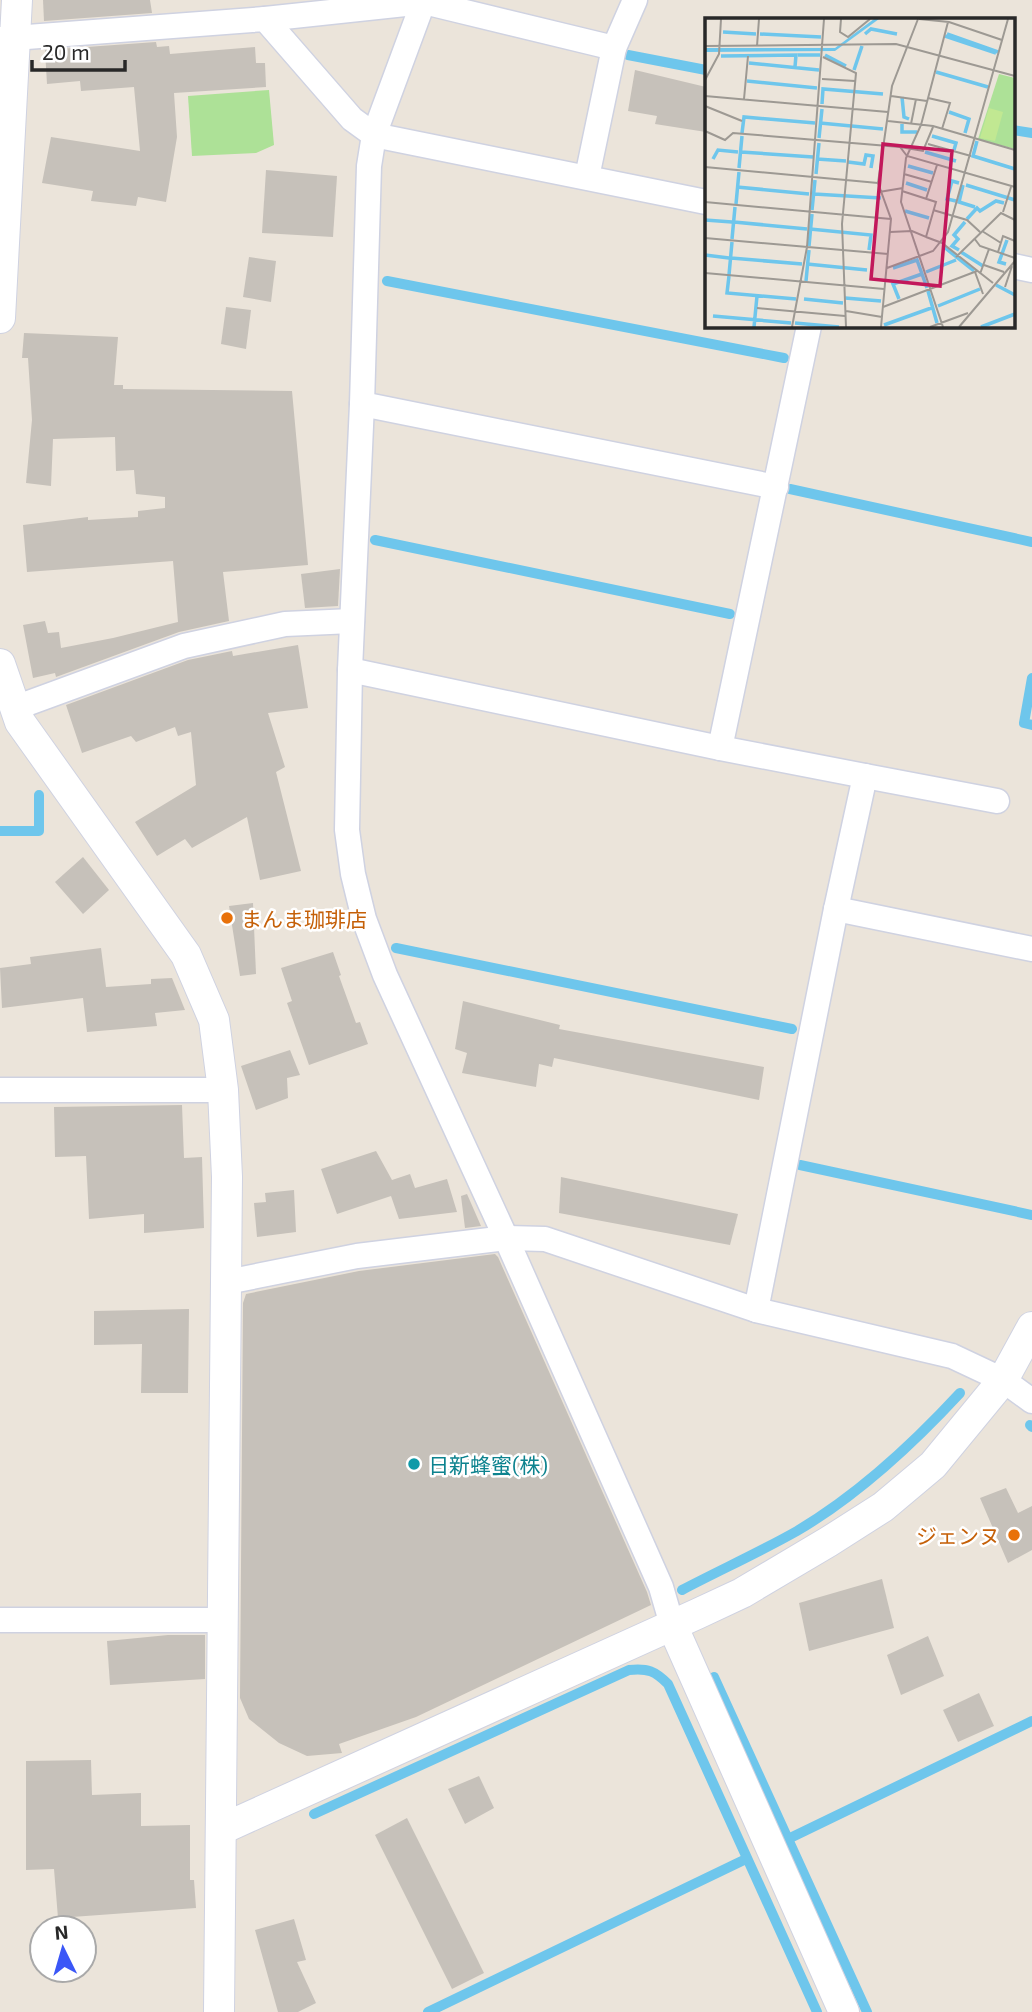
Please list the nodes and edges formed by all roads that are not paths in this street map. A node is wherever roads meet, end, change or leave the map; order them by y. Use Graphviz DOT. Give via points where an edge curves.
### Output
graph roads {
  1 [pos="17,0"];
  2 [pos="635,0"];
  3 [pos="424,1"];
  4 [pos="265,19"];
  5 [pos="8,39"];
  6 [pos="614,48"];
  7 [pos="374,135"];
  8 [pos="587,177"];
  9 [pos="705,202"];
  10 [pos="1014,266"];
  11 [pos="1032,270"];
  12 [pos="0,318"];
  13 [pos="809,327"];
  14 [pos="362,404"];
  15 [pos="776,487"];
  16 [pos="352,621"];
  17 [pos="0,664"];
  18 [pos="349,670"];
  19 [pos="15,708"];
  20 [pos="720,748"];
  21 [pos="865,776"];
  22 [pos="997,802"];
  23 [pos="836,909"];
  24 [pos="1032,949"];
  25 [pos="0,1090"];
  26 [pos="223,1090"];
  27 [pos="506,1238"];
  28 [pos="227,1282"];
  29 [pos="756,1310"];
  30 [pos="1032,1327"];
  31 [pos="1003,1380"];
  32 [pos="1032,1401"];
  33 [pos="0,1620"];
  34 [pos="222,1620"];
  35 [pos="672,1625"];
  36 [pos="222,1829"];
  37 [pos="219,2012"];
  38 [pos="844,2012"];
  1 -- 5 [label="street"];
  2 -- 6 [label="street"];
  3 -- 4 [label="street"];
  3 -- 6 [label="street"];
  3 -- 7 [label="street"];
  4 -- 5 [label="street"];
  4 -- 7 [label="street" via="352,119"];
  5 -- 12 [label="street"];
  6 -- 8 [label="street"];
  7 -- 8 [label="street"];
  7 -- 14 [label="street" via="369,166"];
  8 -- 9 [label="street"];
  10 -- 11 [label="street"];
  13 -- 15 [label="street"];
  14 -- 15 [label="street"];
  14 -- 16 [label="street"];
  15 -- 20 [label="street"];
  16 -- 18 [label="street"];
  16 -- 19 [label="street" via="285,624 184,646"];
  17 -- 19 [label="street"];
  18 -- 20 [label="street"];
  18 -- 27 [label="street" via="347,830 364,919 385,975"];
  19 -- 26 [label="street" via="58,778 186,955 214,1020"];
  20 -- 21 [label="street"];
  21 -- 22 [label="street"];
  21 -- 23 [label="street"];
  23 -- 24 [label="street"];
  23 -- 29 [label="street"];
  25 -- 26 [label="street"];
  26 -- 28 [label="street"];
  27 -- 28 [label="street" via="357,1256"];
  27 -- 29 [label="street" via="545,1239"];
  27 -- 35 [label="street" via="661,1587"];
  28 -- 34 [label="street"];
  29 -- 31 [label="street" via="952,1356"];
  30 -- 31 [label="street"];
  31 -- 32 [label="street"];
  31 -- 35 [label="street" via="933,1465 883,1507 742,1592"];
  33 -- 34 [label="street"];
  34 -- 36 [label="street"];
  35 -- 36 [label="street"];
  35 -- 38 [label="street"];
  36 -- 37 [label="street"];
}
